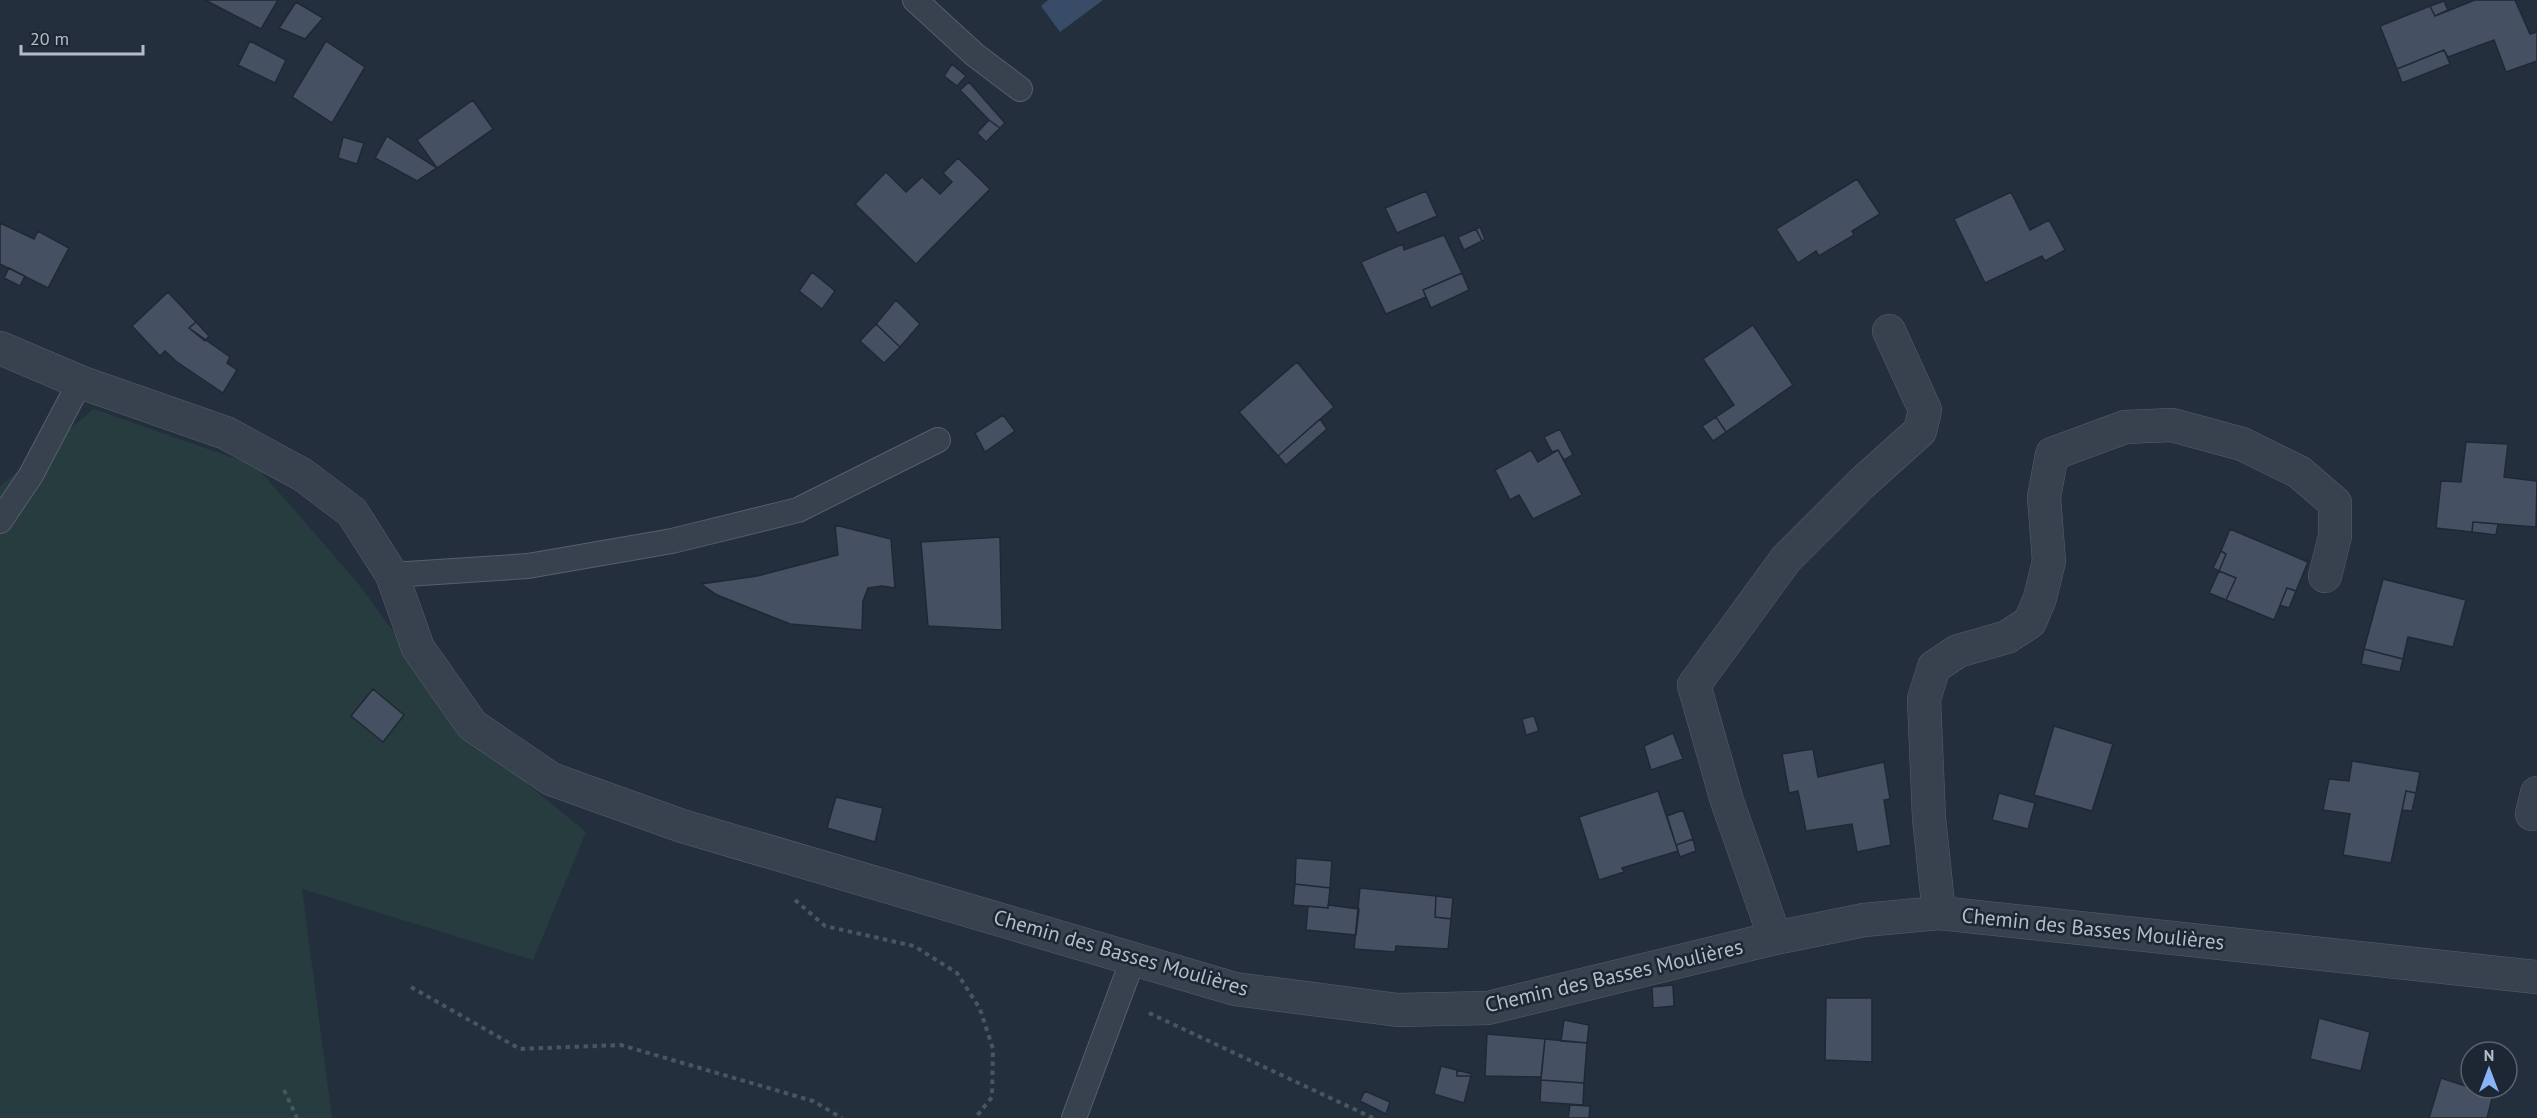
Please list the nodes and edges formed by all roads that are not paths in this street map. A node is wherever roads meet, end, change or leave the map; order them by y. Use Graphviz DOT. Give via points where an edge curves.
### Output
graph roads {
  1 [pos="915,0"];
  2 [pos="1020,89"];
  3 [pos="1889,331"];
  4 [pos="0,348"];
  5 [pos="80,382"];
  6 [pos="938,440"];
  7 [pos="0,521"];
  8 [pos="392,575"];
  9 [pos="2325,576"];
  10 [pos="1939,913"];
  11 [pos="1775,938"];
  12 [pos="1133,959"];
  13 [pos="2537,977"];
  14 [pos="1074,1118"];
  1 -- 2 [label="lane" via="975,55"];
  3 -- 11 [label="street" via="1925,410 1920,431 1786,559 1694,685 1727,801"];
  4 -- 5 [label="street, Chemin des Basses Moulières"];
  5 -- 7 [label="lane" via="31,475"];
  5 -- 8 [label="street, Chemin des Basses Moulières" via="226,434 303,475 352,512"];
  6 -- 8 [label="lane" via="798,510 672,541 528,566"];
  8 -- 12 [label="street, Chemin des Basses Moulières" via="418,648 472,725 551,779 682,826"];
  9 -- 10 [label="street" via="2335,536 2335,503 2299,472 2242,444 2172,425 2125,427 2052,454 2044,497 2049,561 2030,622 2007,637 1958,651 1934,667 1924,699 1929,818"];
  10 -- 11 [label="street, Chemin des Basses Moulières" via="1864,920"];
  10 -- 13 [label="street, Chemin des Basses Moulières"];
  11 -- 12 [label="street, Chemin des Basses Moulières" via="1488,1008 1398,1010 1235,989"];
  12 -- 14 [label="lane"];
}
